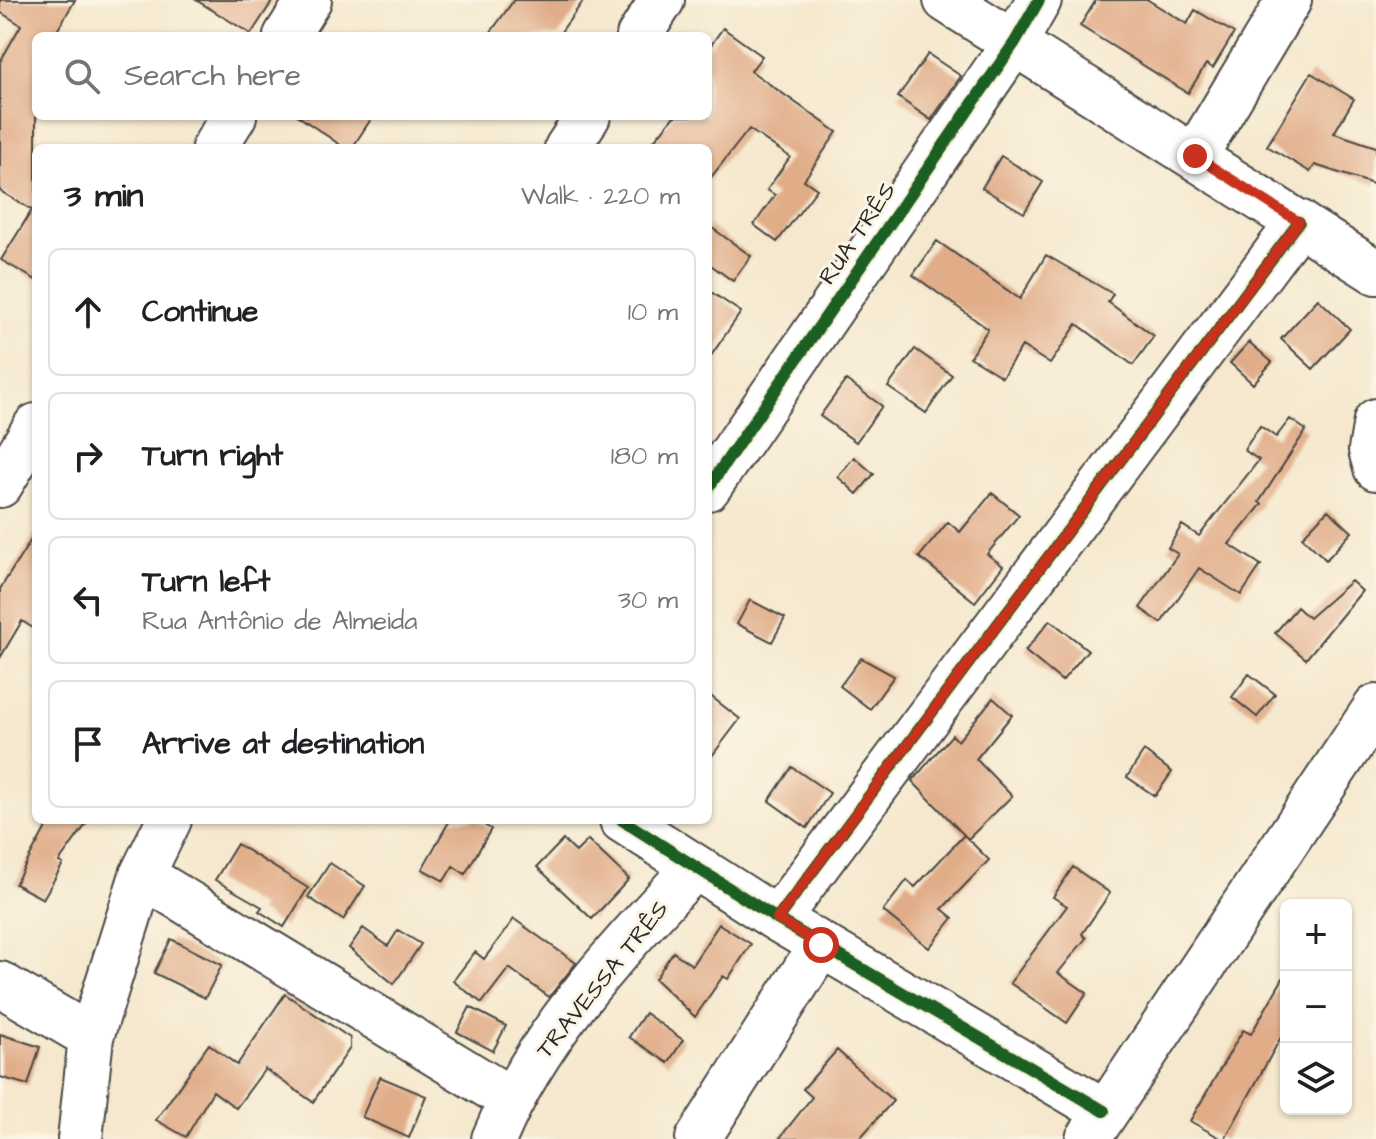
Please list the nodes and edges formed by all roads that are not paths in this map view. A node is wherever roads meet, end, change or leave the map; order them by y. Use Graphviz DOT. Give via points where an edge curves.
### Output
graph roads {
  1 [pos="309,0"];
  2 [pos="662,0"];
  3 [pos="946,0"];
  4 [pos="1039,0"];
  5 [pos="1289,0"];
  6 [pos="289,32"];
  7 [pos="642,32"];
  8 [pos="1015,42"];
  9 [pos="232,120"];
  10 [pos="585,120"];
  11 [pos="216,144"];
  12 [pos="570,144"];
  13 [pos="1195,156"];
  14 [pos="1299,222"];
  15 [pos="1376,272"];
  16 [pos="1376,421"];
  17 [pos="1376,468"];
  18 [pos="712,482"];
  19 [pos="1376,707"];
  20 [pos="167,824"];
  21 [pos="628,824"];
  22 [pos="695,867"];
  23 [pos="142,875"];
  24 [pos="777,919"];
  25 [pos="821,945"];
  26 [pos="0,984"];
  27 [pos="91,1037"];
  28 [pos="510,1099"];
  29 [pos="1096,1125"];
  30 [pos="80,1139"];
  31 [pos="494,1139"];
  32 [pos="698,1139"];
  1 -- 6 [label="street"];
  2 -- 7 [label="street"];
  3 -- 8 [label="street"];
  4 -- 8 [label="street, RUA TRÊS"];
  5 -- 13 [label="street"];
  8 -- 13 [label="street"];
  8 -- 18 [label="street, RUA TRÊS"];
  9 -- 11 [label="street"];
  10 -- 12 [label="street"];
  13 -- 14 [label="street"];
  14 -- 15 [label="street"];
  14 -- 24 [label="street"];
  16 -- 17 [label="street" via="1371,450"];
  19 -- 29 [label="street"];
  20 -- 23 [label="street"];
  21 -- 22 [label="street"];
  22 -- 24 [label="street"];
  22 -- 28 [label="street, TRAVESSA TRÊS" via="560,1023"];
  23 -- 27 [label="street"];
  23 -- 28 [label="street"];
  24 -- 25 [label="street"];
  25 -- 29 [label="street"];
  25 -- 32 [label="street"];
  26 -- 27 [label="street"];
  27 -- 30 [label="street"];
  28 -- 31 [label="street, TRAVESSA TRÊS"];
}
